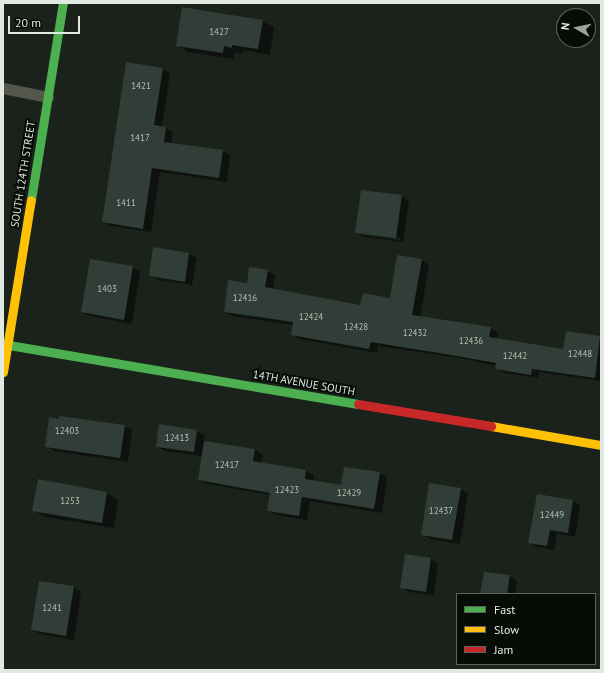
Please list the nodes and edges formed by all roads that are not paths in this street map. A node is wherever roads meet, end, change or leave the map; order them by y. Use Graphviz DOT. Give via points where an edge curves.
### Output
graph roads {
  1 [pos="63,3"];
  2 [pos="3,88"];
  3 [pos="48,97"];
  4 [pos="5,344"];
  5 [pos="3,372"];
  6 [pos="601,445"];
  1 -- 3 [label="street, SOUTH 124TH STREET"];
  2 -- 3 [label="lane"];
  3 -- 4 [label="street, SOUTH 124TH STREET"];
  4 -- 5 [label="street, SOUTH 124TH STREET"];
  4 -- 6 [label="street, 14TH AVENUE SOUTH"];
}
